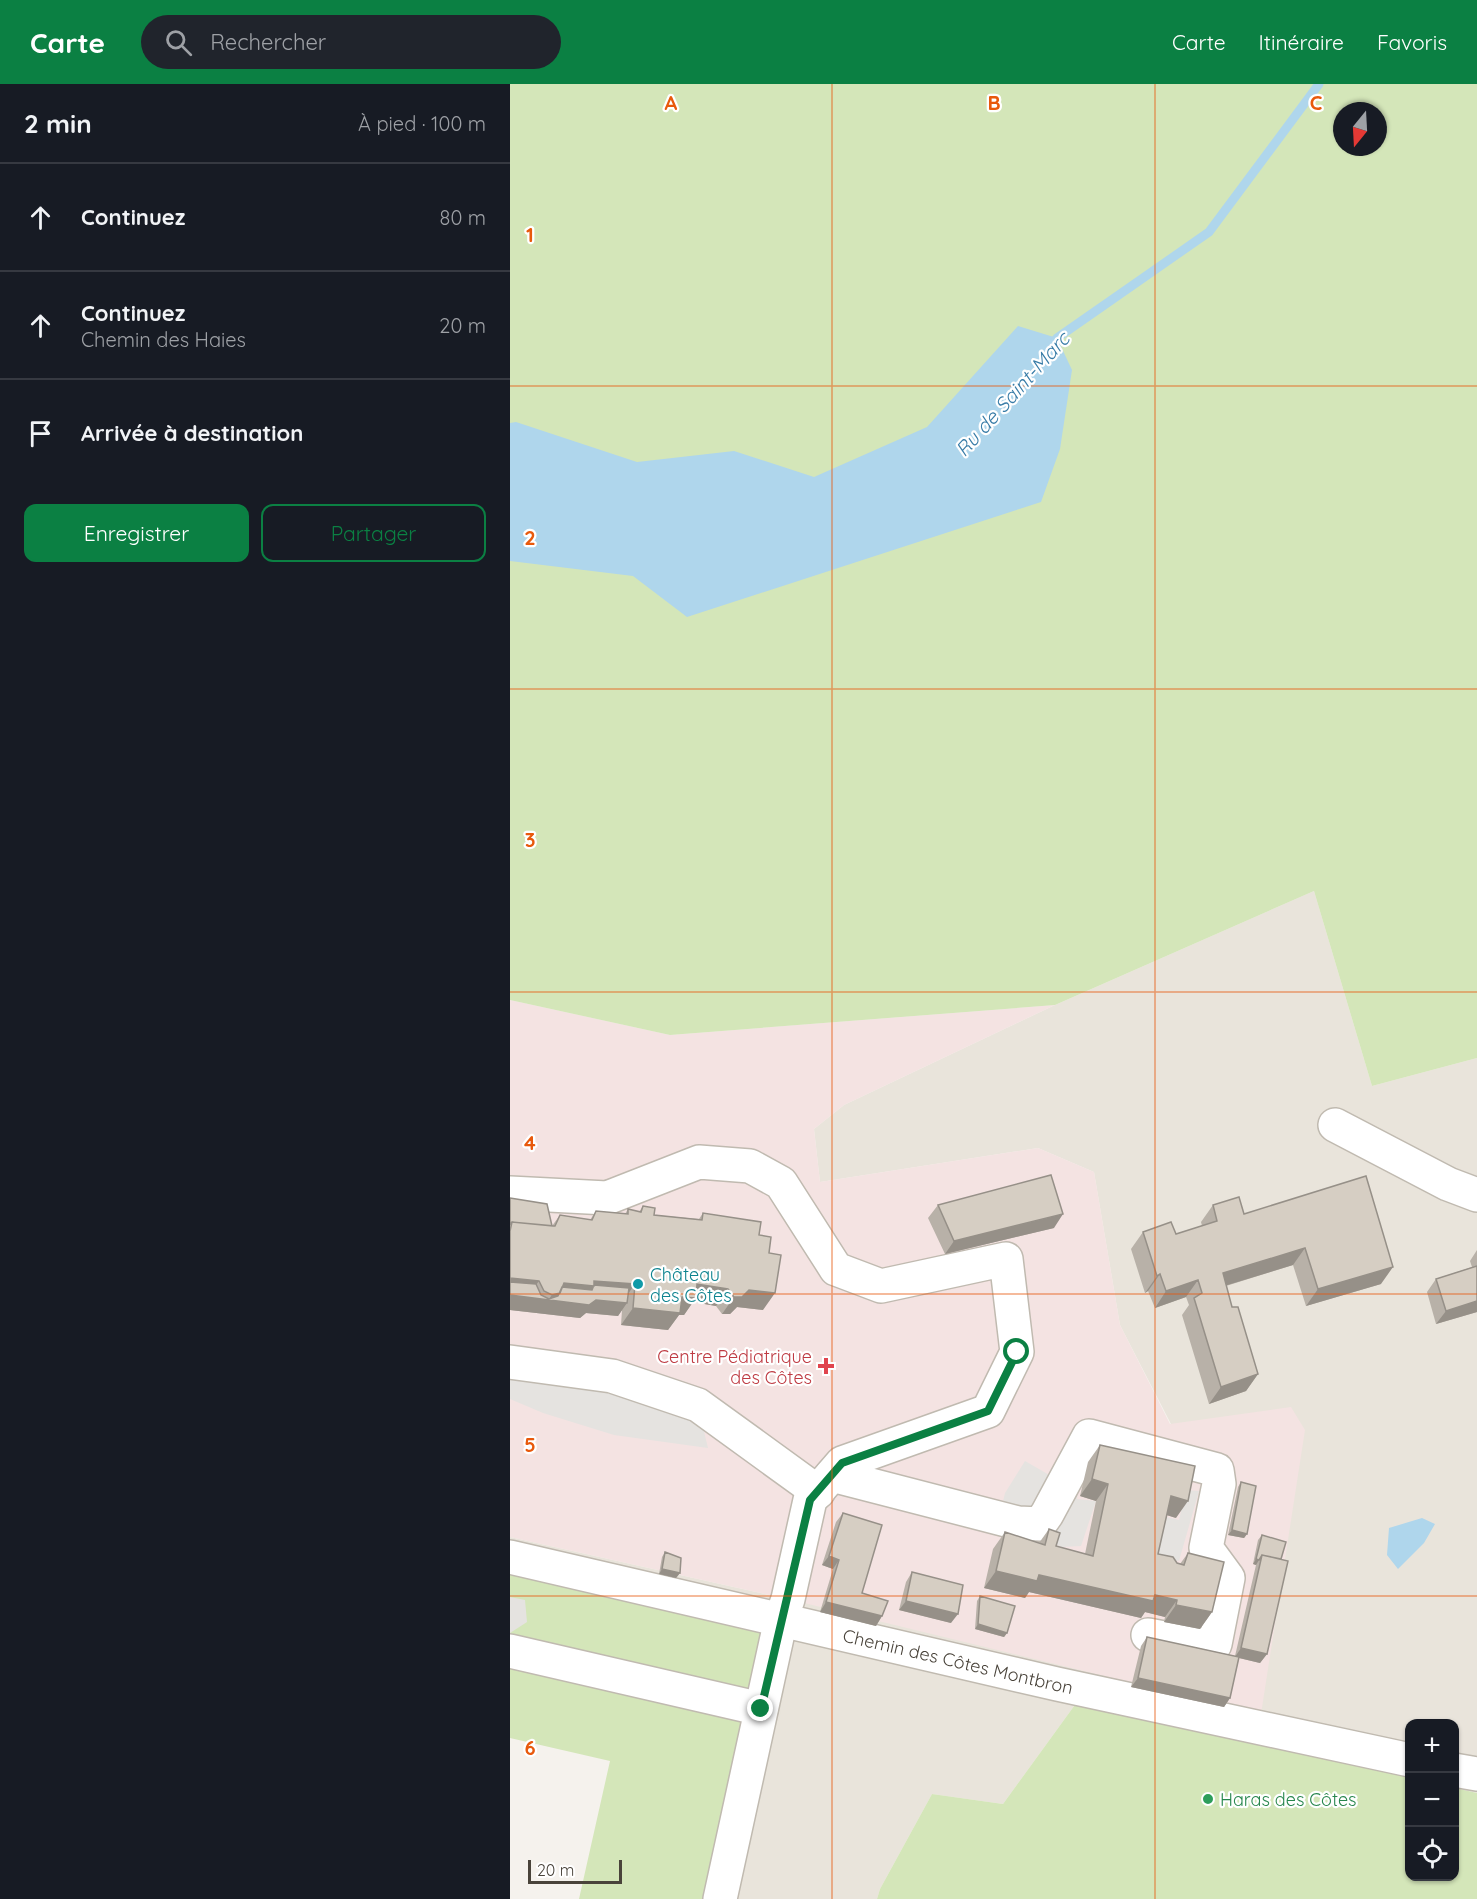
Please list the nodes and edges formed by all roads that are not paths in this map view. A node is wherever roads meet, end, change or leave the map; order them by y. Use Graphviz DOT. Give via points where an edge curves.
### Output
graph roads {
  1 [pos="1335,1125"];
  2 [pos="510,1193"];
  3 [pos="1477,1195"];
  4 [pos="510,1362"];
  5 [pos="825,1483"];
  6 [pos="510,1557"];
  7 [pos="781,1619"];
  8 [pos="1148,1635"];
  9 [pos="510,1651"];
  10 [pos="761,1709"];
  11 [pos="1405,1759"];
  12 [pos="1459,1771"];
  13 [pos="1477,1774"];
  14 [pos="720,1899"];
  1 -- 3 [label="street"];
  2 -- 5 [label="street" via="607,1198 699,1162 750,1166 781,1183 836,1269 880,1286 1006,1259 1017,1352 988,1411 842,1463"];
  4 -- 5 [label="street" via="612,1376 698,1405"];
  5 -- 7 [label="street" via="810,1500"];
  5 -- 8 [label="street" via="1040,1524 1089,1436 1217,1470 1219,1484 1206,1548 1228,1578 1215,1644"];
  6 -- 7 [label="street, Chemin des Côtes Montbron"];
  7 -- 10 [label="street"];
  7 -- 11 [label="street, Chemin des Côtes Montbron" via="1057,1684"];
  9 -- 10 [label="street"];
  10 -- 14 [label="street"];
  12 -- 13 [label="street"];
}
